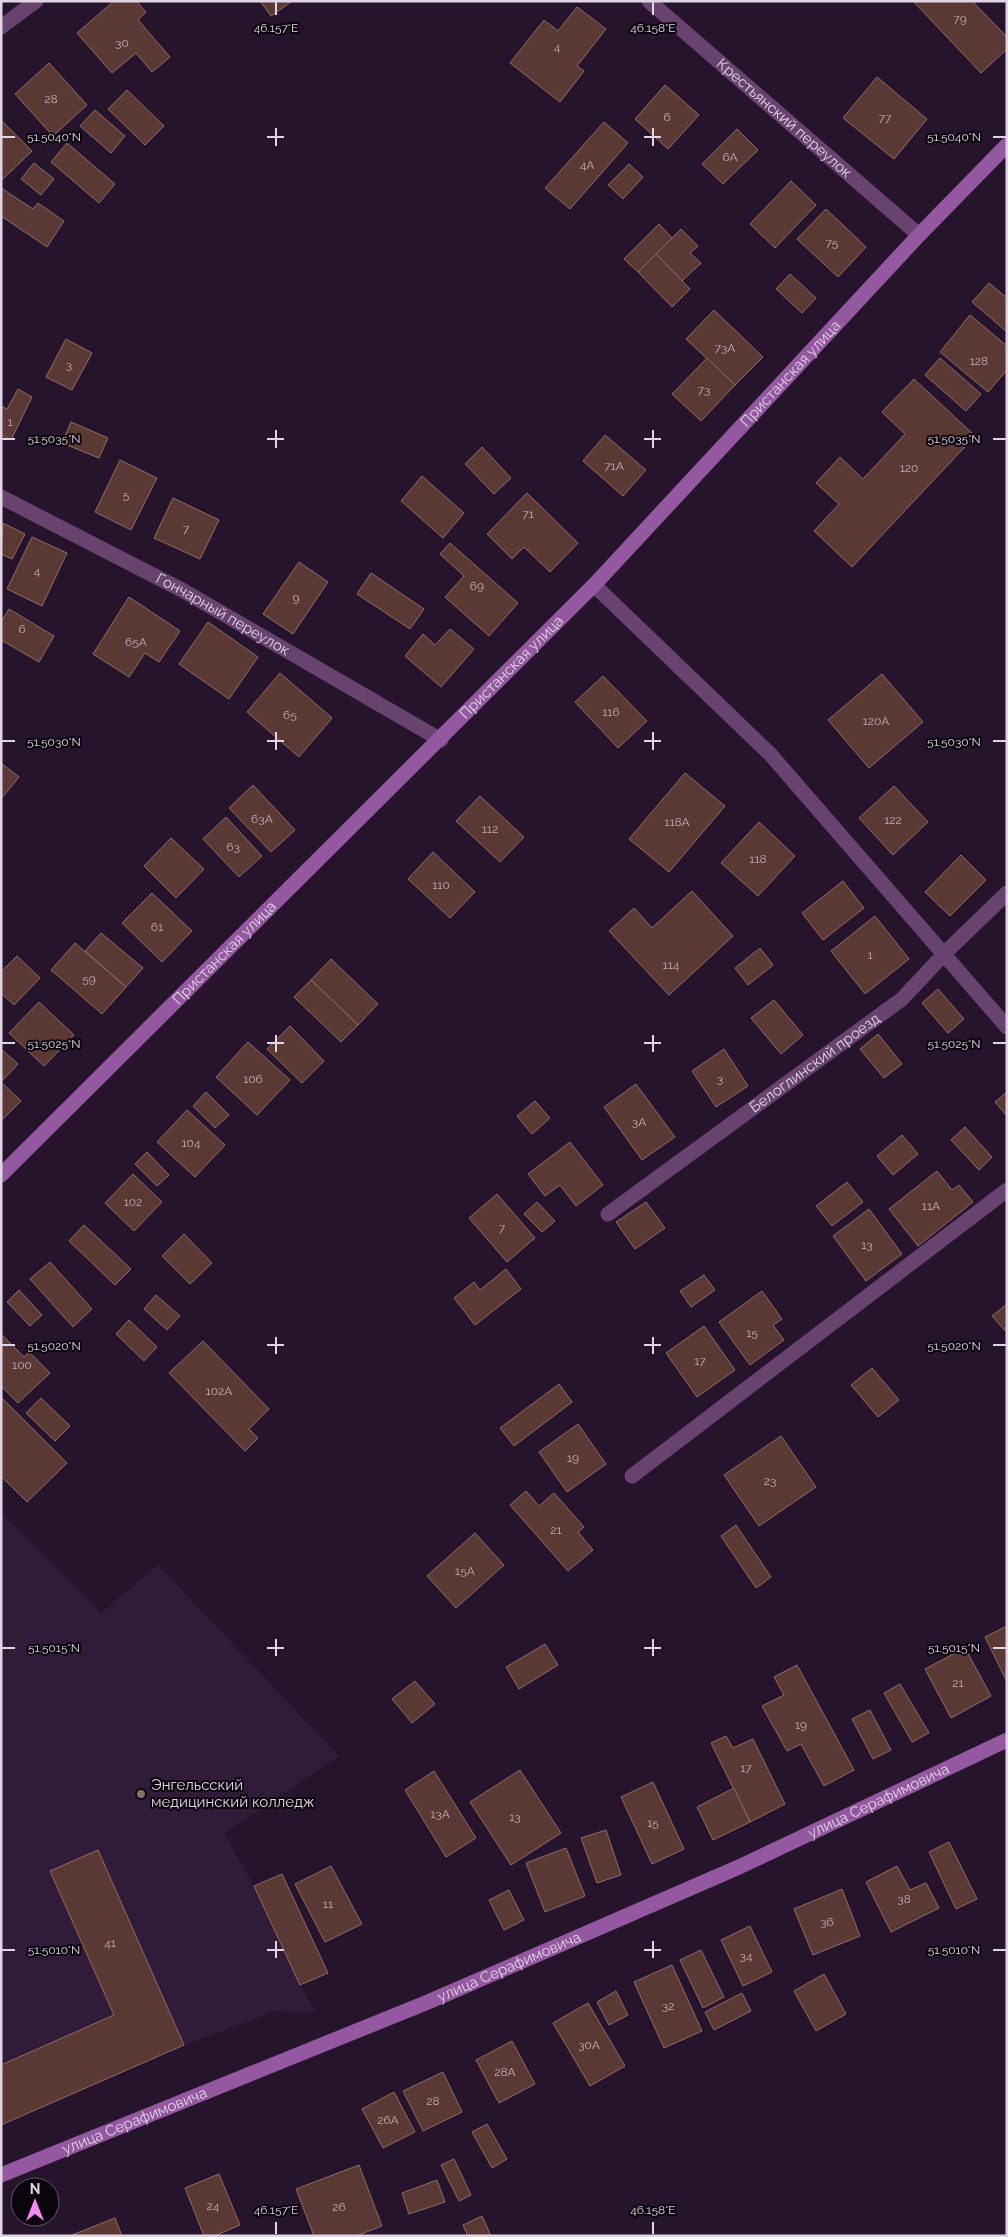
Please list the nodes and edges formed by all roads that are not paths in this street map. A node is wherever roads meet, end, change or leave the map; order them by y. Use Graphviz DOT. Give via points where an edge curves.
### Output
graph roads {
  1 [pos="36,1"];
  2 [pos="649,1"];
  3 [pos="1,27"];
  4 [pos="1007,145"];
  5 [pos="919,235"];
  6 [pos="1,497"];
  7 [pos="594,585"];
  8 [pos="441,740"];
  9 [pos="1007,893"];
  10 [pos="945,953"];
  11 [pos="1007,1026"];
  12 [pos="1,1175"];
  13 [pos="1007,1190"];
  14 [pos="608,1214"];
  15 [pos="632,1476"];
  16 [pos="1007,1740"];
  17 [pos="1,2176"];
  1 -- 3 [label="street"];
  2 -- 5 [label="street, Крестьянский переулок"];
  4 -- 5 [label="street, Пристанская улица"];
  5 -- 7 [label="street, Пристанская улица"];
  6 -- 8 [label="street, Гончарный переулок" via="182,590"];
  7 -- 8 [label="street, Пристанская улица"];
  7 -- 10 [label="street" via="770,754"];
  8 -- 12 [label="street, Пристанская улица"];
  9 -- 10 [label="street, Белоглинский проезд"];
  10 -- 11 [label="street"];
  10 -- 14 [label="street, Белоглинский проезд" via="902,998"];
  13 -- 15 [label="street"];
  16 -- 17 [label="street, улица Серафимовича" via="739,1867 446,1994"];
}
